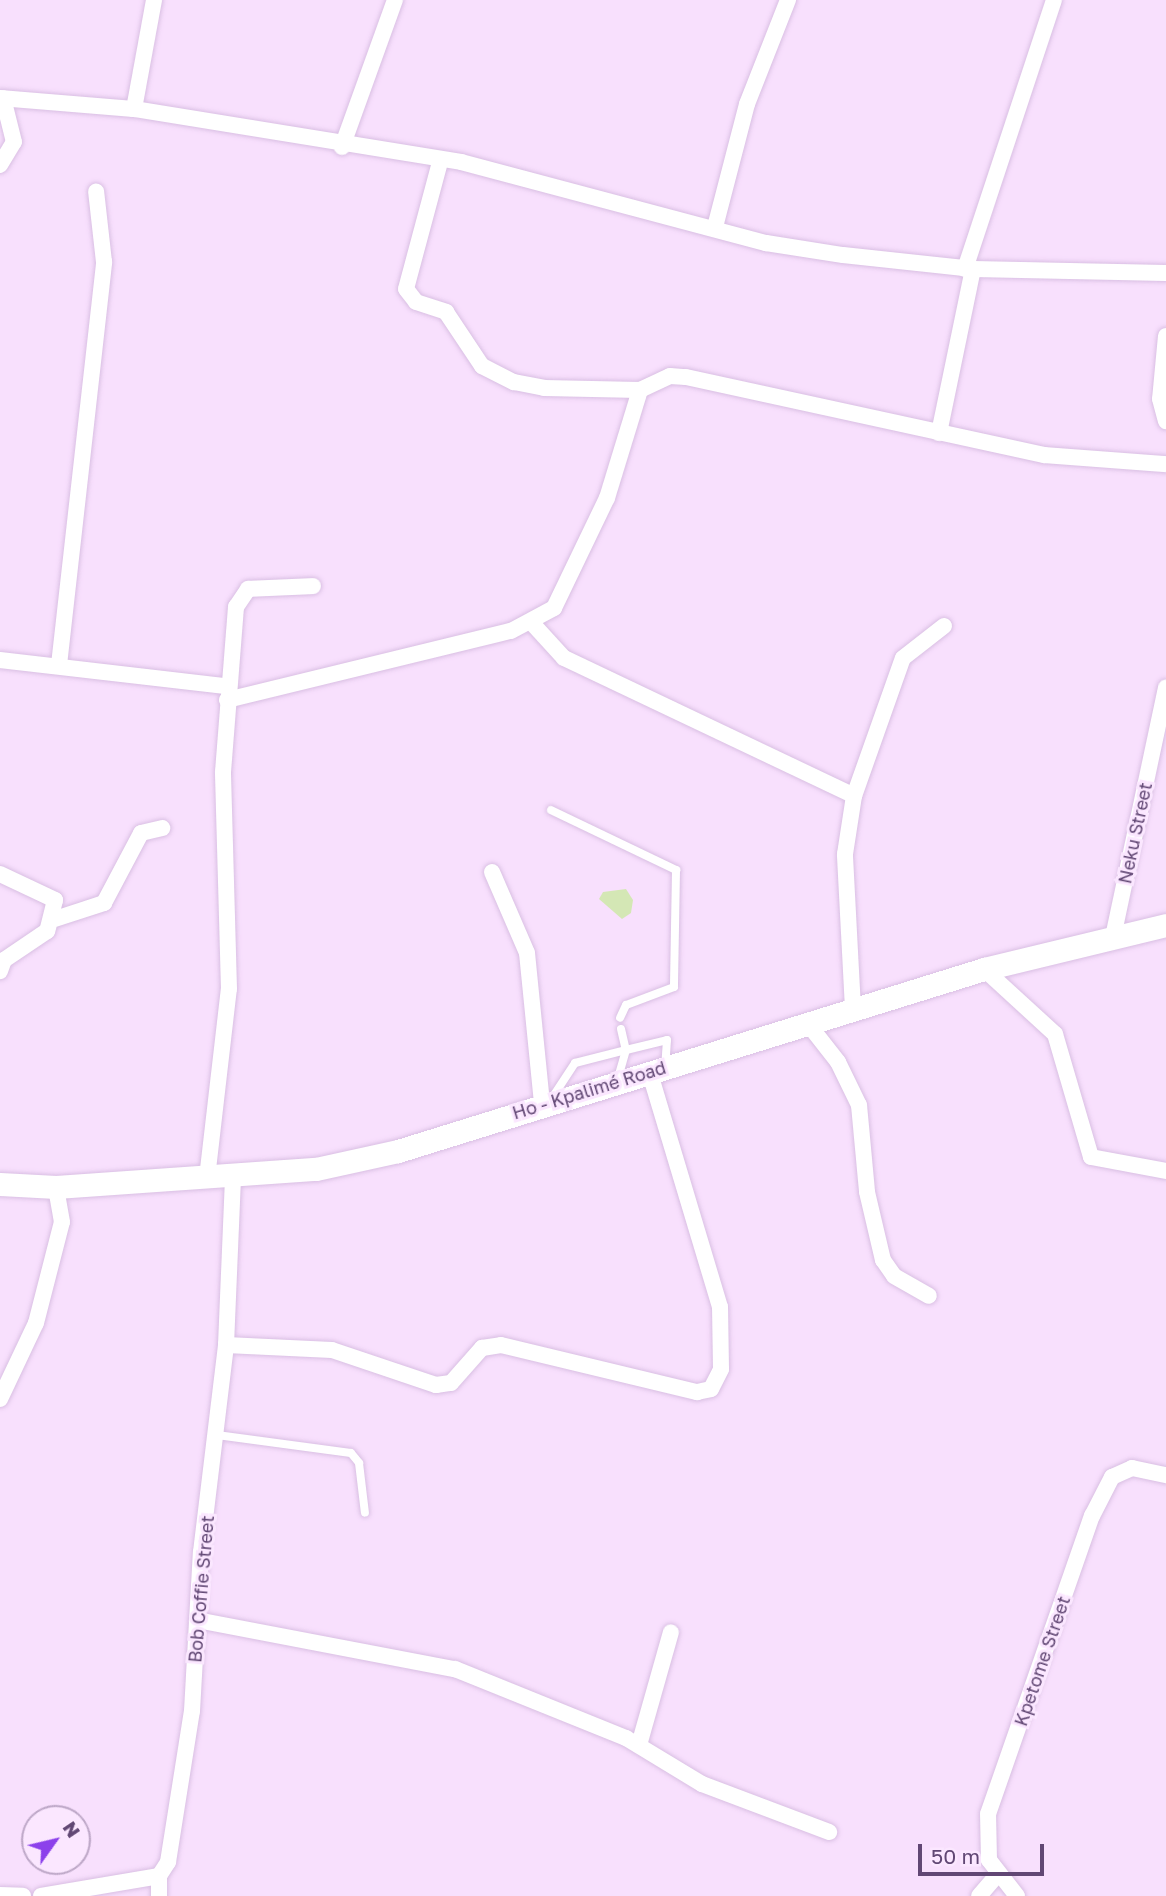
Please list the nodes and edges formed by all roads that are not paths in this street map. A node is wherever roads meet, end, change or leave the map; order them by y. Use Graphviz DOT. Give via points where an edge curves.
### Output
graph roads {
  1 [pos="154,0"];
  2 [pos="395,0"];
  3 [pos="788,0"];
  4 [pos="1054,0"];
  5 [pos="2,98"];
  6 [pos="134,109"];
  7 [pos="342,147"];
  8 [pos="440,162"];
  9 [pos="0,165"];
  10 [pos="96,191"];
  11 [pos="715,228"];
  12 [pos="969,269"];
  13 [pos="1166,272"];
  14 [pos="1166,336"];
  15 [pos="640,390"];
  16 [pos="1166,421"];
  17 [pos="939,433"];
  18 [pos="1166,464"];
  19 [pos="313,586"];
  20 [pos="532,623"];
  21 [pos="944,626"];
  22 [pos="0,660"];
  23 [pos="59,665"];
  24 [pos="1166,688"];
  25 [pos="226,693"];
  26 [pos="854,796"];
  27 [pos="551,810"];
  28 [pos="162,828"];
  29 [pos="492,872"];
  30 [pos="0,874"];
  31 [pos="55,919"];
  32 [pos="1166,925"];
  33 [pos="1113,937"];
  34 [pos="984,969"];
  35 [pos="0,971"];
  36 [pos="853,1009"];
  37 [pos="620,1018"];
  38 [pos="809,1025"];
  39 [pos="621,1029"];
  40 [pos="626,1050"];
  41 [pos="657,1069"];
  42 [pos="617,1081"];
  43 [pos="546,1103"];
  44 [pos="1166,1171"];
  45 [pos="207,1178"];
  46 [pos="233,1178"];
  47 [pos="0,1184"];
  48 [pos="56,1187"];
  49 [pos="929,1296"];
  50 [pos="226,1345"];
  51 [pos="0,1399"];
  52 [pos="217,1435"];
  53 [pos="1166,1475"];
  54 [pos="365,1513"];
  55 [pos="197,1620"];
  56 [pos="671,1632"];
  57 [pos="639,1745"];
  58 [pos="829,1832"];
  59 [pos="998,1874"];
  60 [pos="159,1877"];
  61 [pos="0,1895"];
  62 [pos="23,1896"];
  63 [pos="41,1896"];
  64 [pos="159,1896"];
  65 [pos="979,1896"];
  66 [pos="1017,1896"];
  1 -- 6 [label="street"];
  2 -- 7 [label="street"];
  3 -- 11 [label="street" via="747,104"];
  4 -- 12 [label="street"];
  5 -- 6 [label="street"];
  5 -- 9 [label="street" via="14,142"];
  6 -- 7 [label="street"];
  7 -- 8 [label="street"];
  8 -- 11 [label="street"];
  8 -- 15 [label="street" via="408,277 410,298 446,312 482,366 514,382 544,388"];
  10 -- 23 [label="street" via="104,262"];
  11 -- 12 [label="street" via="766,243"];
  12 -- 13 [label="street"];
  12 -- 17 [label="street"];
  14 -- 16 [label="street" via="1160,399"];
  15 -- 17 [label="street" via="670,376 686,377"];
  15 -- 20 [label="street" via="607,498 569,586"];
  17 -- 18 [label="street" via="1045,455"];
  19 -- 25 [label="street" via="255,588 241,595"];
  20 -- 25 [label="street"];
  20 -- 26 [label="street" via="564,658"];
  21 -- 26 [label="street" via="903,658"];
  22 -- 23 [label="street"];
  23 -- 25 [label="street"];
  24 -- 33 [label="street, Neku Street"];
  25 -- 45 [label="street" via="229,989"];
  26 -- 36 [label="street" via="845,855"];
  27 -- 37 [label="lane" via="676,870 674,988 626,1006"];
  28 -- 31 [label="street" via="141,833 104,903"];
  29 -- 43 [label="street" via="527,953"];
  30 -- 31 [label="street" via="47,891 55,900"];
  31 -- 35 [label="street" via="4,960"];
  32 -- 33 [label="main road, Ho - Kpalimé Road"];
  33 -- 34 [label="main road, Ho - Kpalimé Road"];
  34 -- 36 [label="main road, Ho - Kpalimé Road"];
  34 -- 44 [label="street" via="1055,1034 1091,1157"];
  36 -- 38 [label="main road, Ho - Kpalimé Road"];
  38 -- 41 [label="main road, Ho - Kpalimé Road"];
  38 -- 49 [label="street" via="838,1062 859,1105 867,1192 883,1260 894,1276"];
  39 -- 40 [label="lane"];
  40 -- 41 [label="lane" via="667,1040"];
  40 -- 42 [label="lane"];
  40 -- 43 [label="lane" via="569,1067"];
  41 -- 42 [label="main road, Ho - Kpalimé Road"];
  41 -- 50 [label="street" via="720,1307 721,1369 711,1389 697,1392 501,1345 482,1348 451,1383 436,1385 332,1350"];
  42 -- 43 [label="main road, Ho - Kpalimé Road"];
  43 -- 46 [label="main road, Ho - Kpalimé Road" via="398,1151 316,1169"];
  45 -- 46 [label="main road, Ho - Kpalimé Road"];
  45 -- 48 [label="main road, Ho - Kpalimé Road"];
  46 -- 50 [label="street, Bob Coffie Street"];
  47 -- 48 [label="main road, Ho - Kpalimé Road"];
  48 -- 51 [label="street" via="62,1223 36,1323"];
  50 -- 52 [label="street, Bob Coffie Street"];
  52 -- 54 [label="lane" via="351,1453 359,1463"];
  52 -- 55 [label="street, Bob Coffie Street"];
  53 -- 59 [label="street, Kpetome Street" via="1132,1468 1112,1477 1092,1516 988,1814 986,1847"];
  55 -- 57 [label="street" via="456,1668"];
  55 -- 60 [label="street, Bob Coffie Street" via="192,1711 167,1862"];
  56 -- 57 [label="street"];
  57 -- 58 [label="street" via="702,1784"];
  59 -- 65 [label="street"];
  59 -- 66 [label="street, Kpetome Street"];
  60 -- 63 [label="street"];
  60 -- 64 [label="street, Bob Coffie Street"];
  61 -- 62 [label="street"];
}
